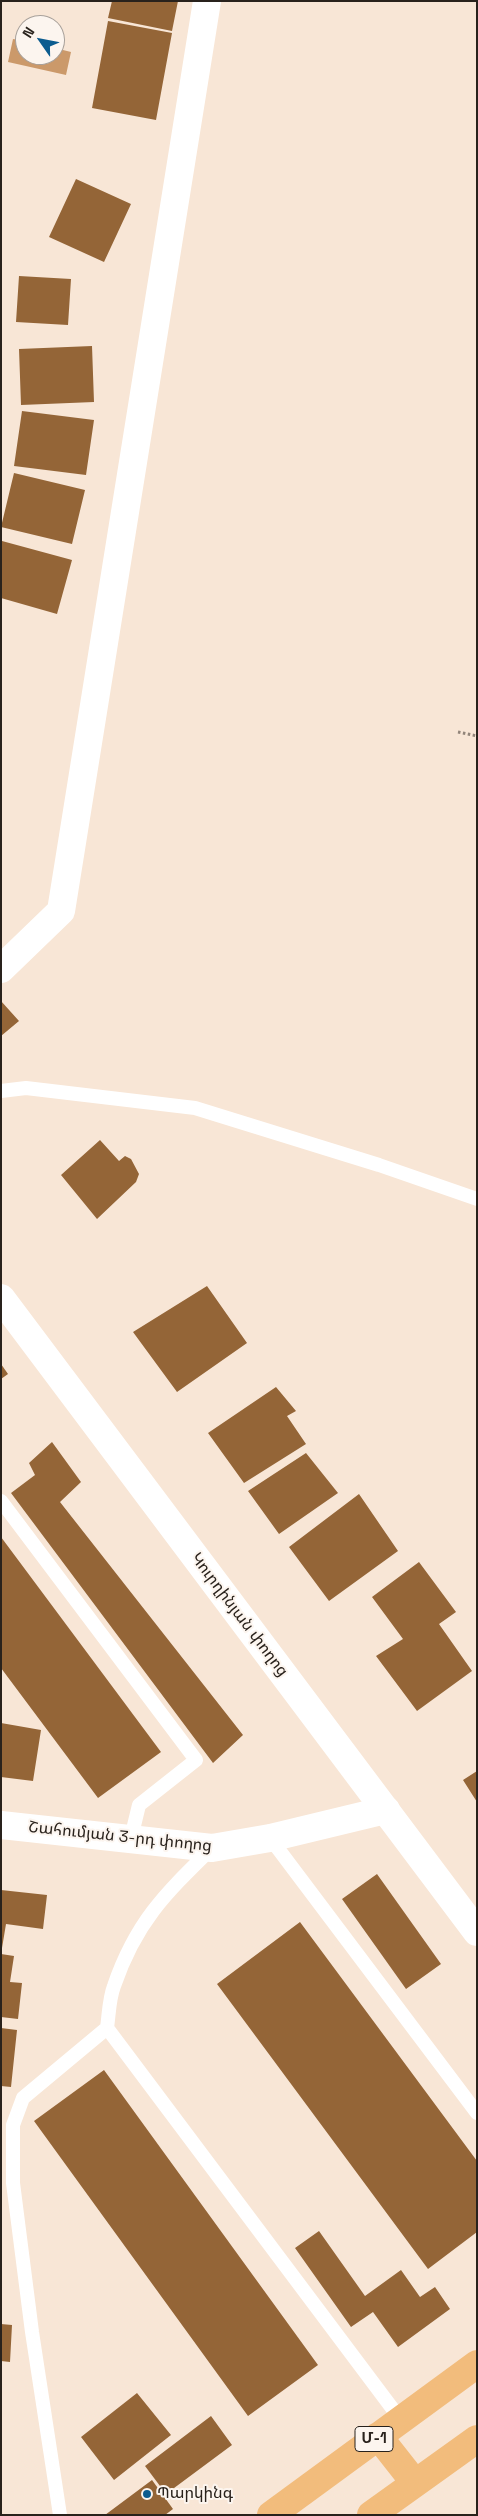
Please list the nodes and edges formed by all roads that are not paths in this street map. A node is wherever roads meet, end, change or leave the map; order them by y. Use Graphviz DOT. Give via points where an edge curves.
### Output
graph roads {
  1 [pos="207,1"];
  2 [pos="1,969"];
  3 [pos="1,1091"];
  4 [pos="477,1199"];
  5 [pos="1,1298"];
  6 [pos="1,1501"];
  7 [pos="386,1810"];
  8 [pos="1,1825"];
  9 [pos="131,1838"];
  10 [pos="270,1838"];
  11 [pos="212,1848"];
  12 [pos="477,1932"];
  13 [pos="107,2028"];
  14 [pos="477,2113"];
  15 [pos="477,2364"];
  16 [pos="401,2420"];
  17 [pos="378,2436"];
  18 [pos="477,2439"];
  19 [pos="415,2484"];
  20 [pos="60,2515"];
  21 [pos="271,2515"];
  22 [pos="372,2515"];
  1 -- 2 [label="street" via="61,911"];
  3 -- 4 [label="lane" via="26,1088 194,1108"];
  5 -- 7 [label="street, Կուրղինյան փողոց"];
  6 -- 9 [label="lane" via="196,1760 139,1805"];
  7 -- 10 [label="street, Շահումյան 3-րդ փողոց"];
  7 -- 12 [label="street, Կուրղինյան փողոց"];
  8 -- 9 [label="street, Շահումյան 3-րդ փողոց"];
  9 -- 11 [label="street, Շահումյան 3-րդ փողոց"];
  10 -- 11 [label="street, Շահումյան 3-րդ փողոց"];
  10 -- 14 [label="lane"];
  11 -- 13 [label="lane" via="165,1894 138,1929 113,1988"];
  13 -- 16 [label="lane"];
  13 -- 20 [label="lane" via="23,2098 13,2125 13,2183"];
  15 -- 16 [label="main road, Մ-1"];
  16 -- 17 [label="main road, Մ-1"];
  17 -- 19 [label="main road"];
  17 -- 21 [label="main road, Մ-1"];
  18 -- 19 [label="main road"];
  19 -- 22 [label="main road"];
}
